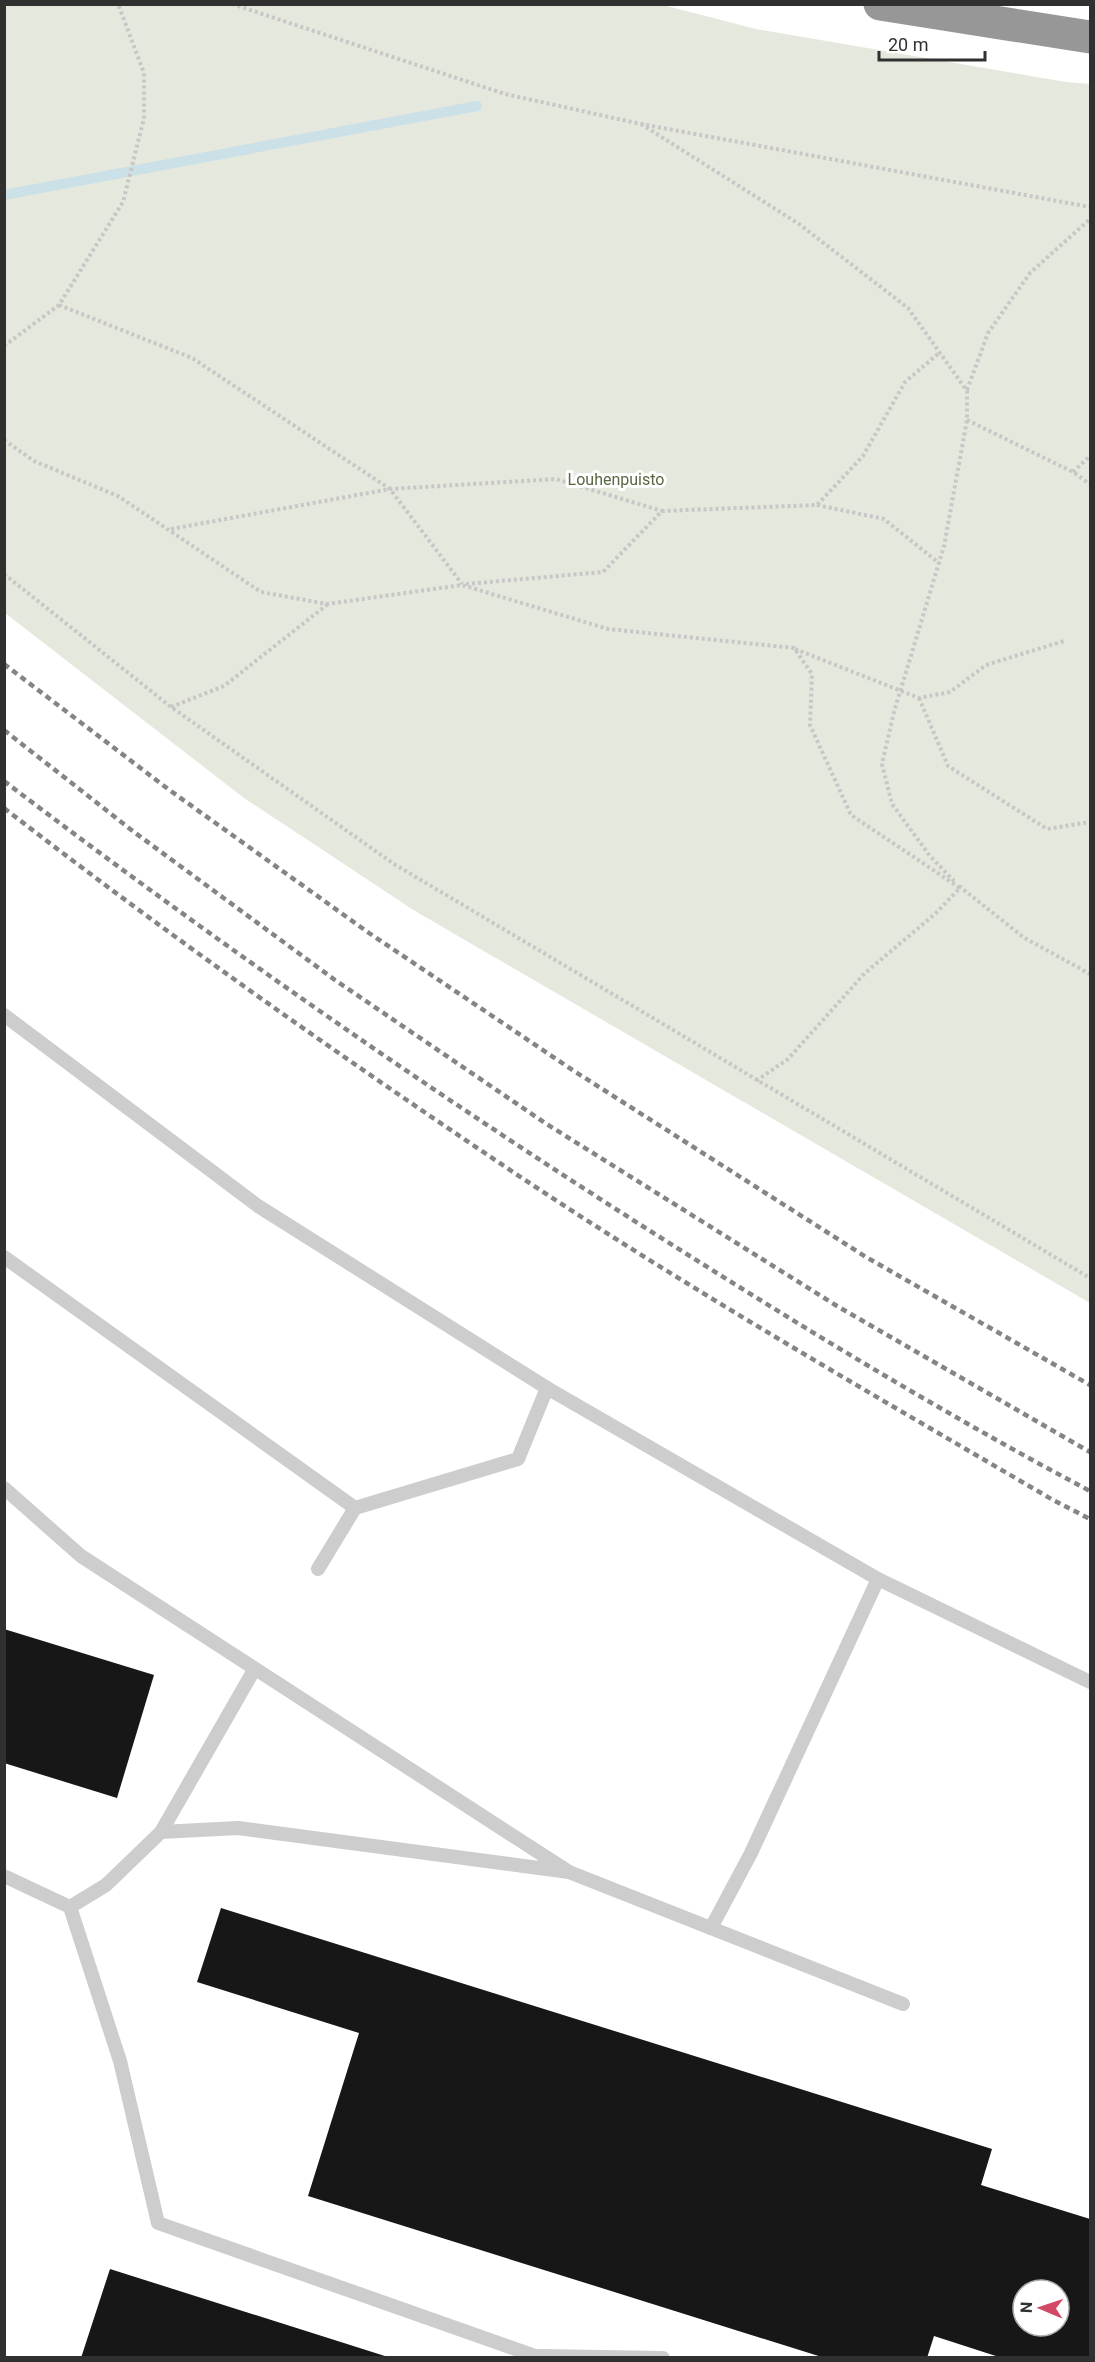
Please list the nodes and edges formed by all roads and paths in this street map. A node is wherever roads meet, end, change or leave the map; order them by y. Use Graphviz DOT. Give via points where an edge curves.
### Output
graph roads {
  1 [pos="118,4"];
  2 [pos="232,4"];
  3 [pos="880,4"];
  4 [pos="1090,37"];
  5 [pos="640,124"];
  6 [pos="1090,207"];
  7 [pos="1090,219"];
  8 [pos="59,304"];
  9 [pos="4,346"];
  10 [pos="939,353"];
  11 [pos="966,391"];
  12 [pos="967,420"];
  13 [pos="4,440"];
  14 [pos="1090,456"];
  15 [pos="1073,472"];
  16 [pos="1090,484"];
  17 [pos="390,489"];
  18 [pos="817,506"];
  19 [pos="662,511"];
  20 [pos="170,530"];
  21 [pos="939,563"];
  22 [pos="4,574"];
  23 [pos="462,585"];
  24 [pos="327,604"];
  25 [pos="1064,640"];
  26 [pos="794,648"];
  27 [pos="900,692"];
  28 [pos="919,698"];
  29 [pos="171,708"];
  30 [pos="1090,822"];
  31 [pos="960,888"];
  32 [pos="1090,974"];
  33 [pos="4,1015"];
  34 [pos="756,1081"];
  35 [pos="4,1257"];
  36 [pos="1090,1278"];
  37 [pos="547,1388"];
  38 [pos="4,1488"];
  39 [pos="355,1509"];
  40 [pos="318,1569"];
  41 [pos="878,1579"];
  42 [pos="254,1670"];
  43 [pos="1090,1682"];
  44 [pos="161,1832"];
  45 [pos="570,1872"];
  46 [pos="4,1876"];
  47 [pos="69,1907"];
  48 [pos="711,1928"];
  49 [pos="903,2004"];
  50 [pos="541,2357"];
  51 [pos="663,2358"];
  1 -- 8 [label="path" via="144,73 144,118 123,202"];
  2 -- 5 [label="path" via="505,94"];
  3 -- 4 [label="highway"];
  5 -- 6 [label="path"];
  5 -- 10 [label="path" via="799,224 908,308"];
  7 -- 11 [label="path" via="1024,282 987,333"];
  8 -- 9 [label="path"];
  8 -- 17 [label="path" via="192,357"];
  10 -- 11 [label="path"];
  10 -- 18 [label="path" via="905,382 863,456"];
  11 -- 12 [label="path"];
  12 -- 15 [label="path"];
  12 -- 21 [label="path"];
  13 -- 20 [label="path" via="34,461 118,495"];
  14 -- 15 [label="path"];
  15 -- 16 [label="path"];
  17 -- 19 [label="path" via="556,479"];
  17 -- 20 [label="path"];
  17 -- 23 [label="path"];
  18 -- 19 [label="path"];
  18 -- 21 [label="path" via="884,519"];
  19 -- 23 [label="path" via="603,572"];
  20 -- 24 [label="path" via="261,592"];
  21 -- 27 [label="path"];
  22 -- 29 [label="path"];
  23 -- 24 [label="path"];
  23 -- 26 [label="path" via="608,629"];
  24 -- 29 [label="path" via="224,686"];
  25 -- 28 [label="path" via="986,665 950,692"];
  26 -- 27 [label="path"];
  26 -- 31 [label="path" via="812,674 810,725 851,815"];
  27 -- 28 [label="path"];
  27 -- 31 [label="path" via="882,764 892,804 930,856"];
  28 -- 30 [label="path" via="948,766 1047,829"];
  29 -- 34 [label="path" via="394,864"];
  31 -- 32 [label="path" via="1023,937"];
  31 -- 34 [label="path" via="865,973 788,1059"];
  33 -- 37 [label="lane" via="258,1206"];
  34 -- 36 [label="path"];
  35 -- 39 [label="lane"];
  37 -- 39 [label="lane" via="518,1459"];
  37 -- 41 [label="lane"];
  38 -- 42 [label="lane" via="81,1556"];
  39 -- 40 [label="lane"];
  41 -- 43 [label="lane"];
  41 -- 48 [label="lane" via="751,1853"];
  42 -- 44 [label="lane"];
  42 -- 45 [label="lane"];
  44 -- 45 [label="lane" via="238,1828"];
  44 -- 47 [label="lane" via="106,1885"];
  45 -- 48 [label="lane"];
  46 -- 47 [label="lane"];
  47 -- 50 [label="lane" via="120,2061 158,2223"];
  48 -- 49 [label="lane"];
  50 -- 51 [label="lane"];
}
